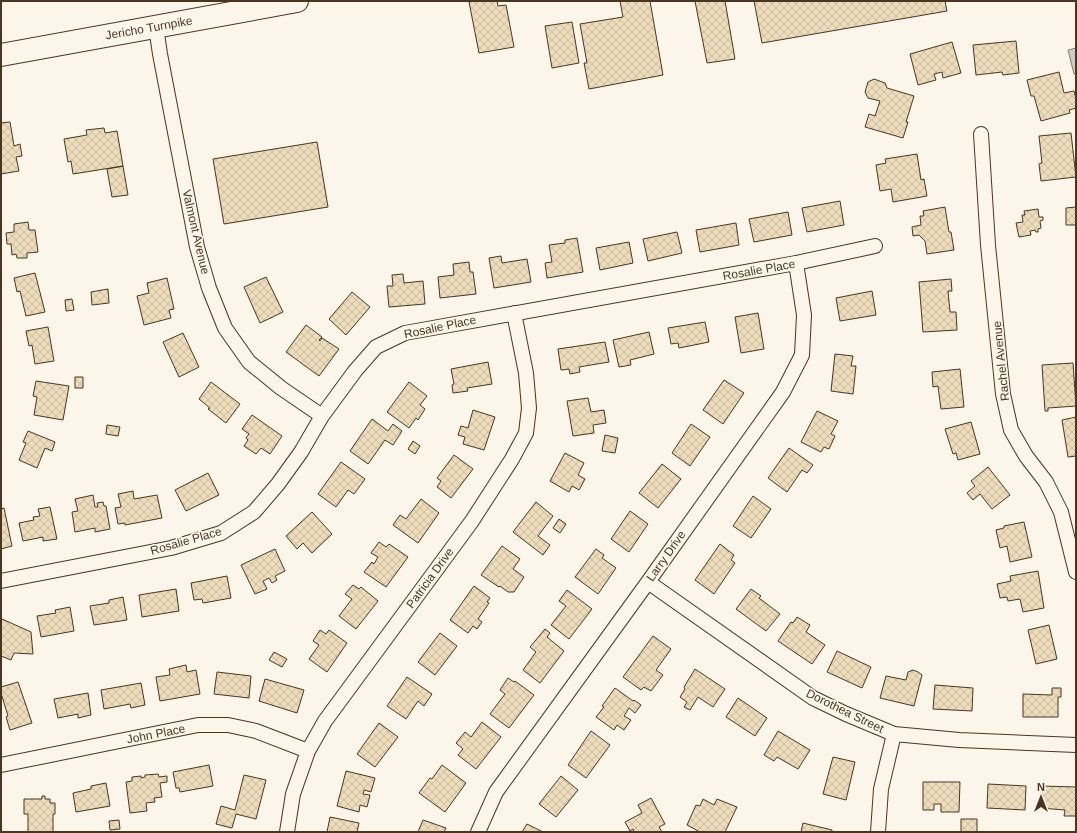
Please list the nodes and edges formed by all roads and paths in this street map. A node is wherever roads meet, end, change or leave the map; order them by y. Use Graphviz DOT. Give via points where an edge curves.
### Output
graph roads {
  1 [pos="297,1"];
  2 [pos="156,27"];
  3 [pos="1,55"];
  4 [pos="981,134"];
  5 [pos="875,246"];
  6 [pos="796,263"];
  7 [pos="514,313"];
  8 [pos="322,416"];
  9 [pos="1076,572"];
  10 [pos="1,581"];
  11 [pos="648,582"];
  12 [pos="894,734"];
  13 [pos="1076,745"];
  14 [pos="308,751"];
  15 [pos="1,765"];
  16 [pos="287,832"];
  17 [pos="478,832"];
  18 [pos="878,832"];
  1 -- 2 [label="main road, Jericho Turnpike"];
  2 -- 3 [label="main road, Jericho Turnpike"];
  2 -- 8 [label="street, Valmont Avenue" via="197,247 209,288 225,328 250,362 281,388"];
  4 -- 9 [label="street, Rachel Avenue" via="988,245 1003,394 1011,430 1026,456 1046,482 1060,512"];
  5 -- 6 [label="street, Rosalie Place"];
  6 -- 7 [label="street, Rosalie Place"];
  6 -- 11 [label="street, Larry Drive" via="804,315 802,355 783,392"];
  7 -- 8 [label="street, Rosalie Place" via="405,333 376,347"];
  7 -- 14 [label="street, Patricia Drive" via="526,373 529,408 526,433 472,521 325,721"];
  8 -- 10 [label="street, Rosalie Place" via="301,452 254,512 221,533 171,548"];
  11 -- 12 [label="street, Dorothea Street" via="813,698"];
  11 -- 17 [label="street, Larry Drive" via="496,792"];
  12 -- 13 [label="street, Dorothea Street" via="959,740"];
  12 -- 18 [label="street" via="881,789"];
  14 -- 15 [label="street, John Place" via="256,731 228,725 198,725"];
  14 -- 16 [label="street, Patricia Drive" via="293,794"];
}
